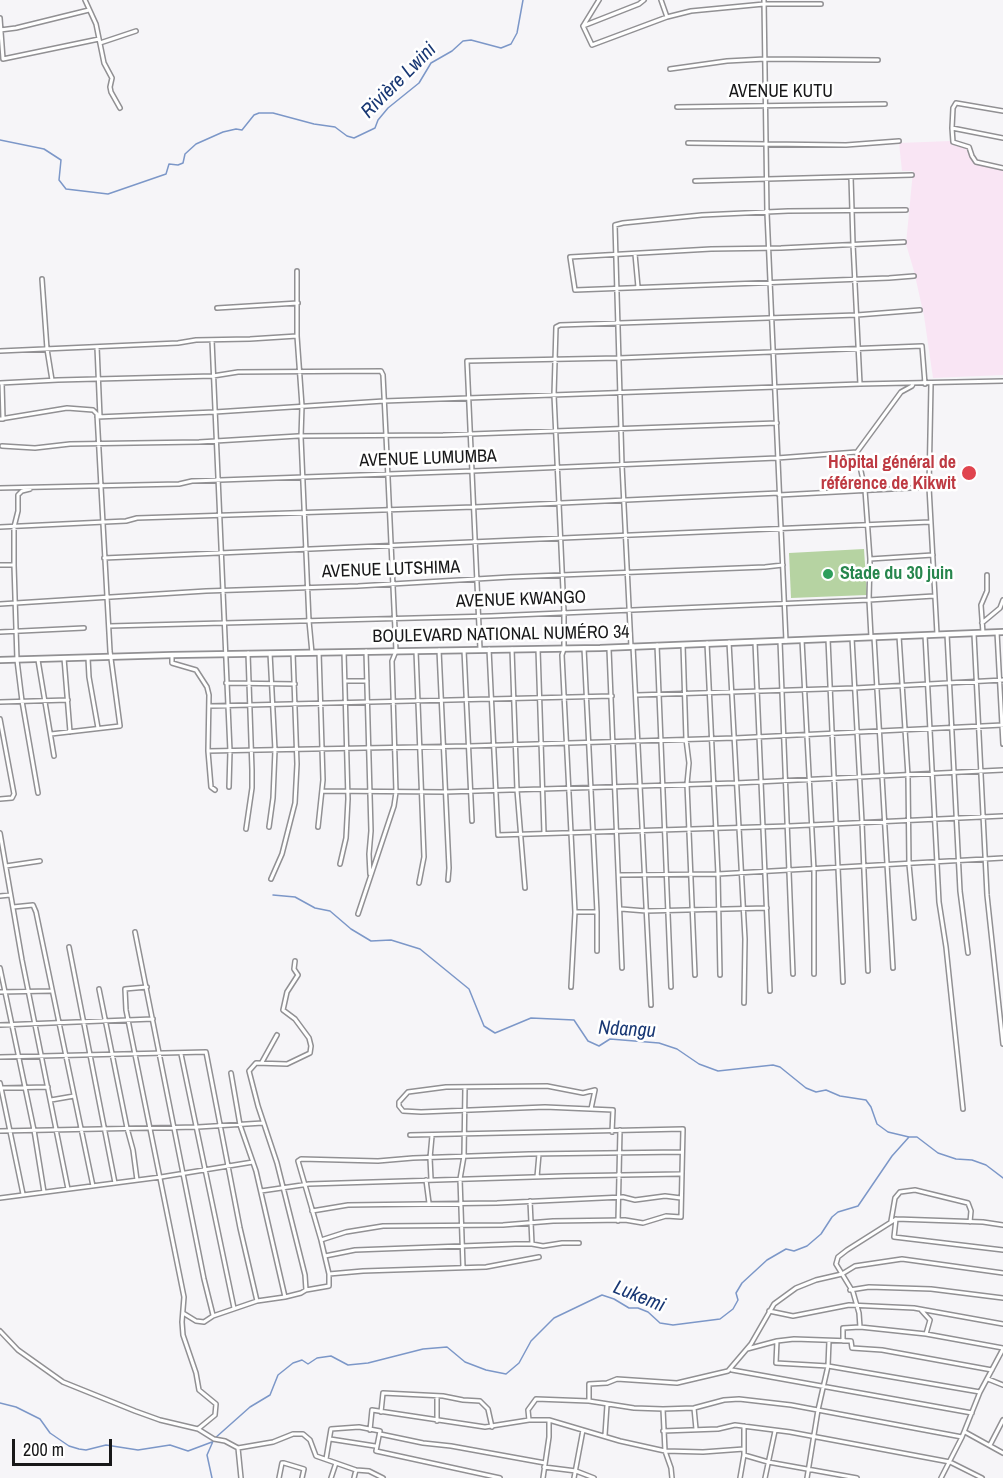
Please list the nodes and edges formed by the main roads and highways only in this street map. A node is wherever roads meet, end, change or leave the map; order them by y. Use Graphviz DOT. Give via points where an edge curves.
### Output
graph roads {
  1 [pos="1000,632"];
  2 [pos="0,660"];
  1 -- 2 [label="main road, BOULEVARD NATIONAL NUMÉRO 34" via="564,649"];
}
